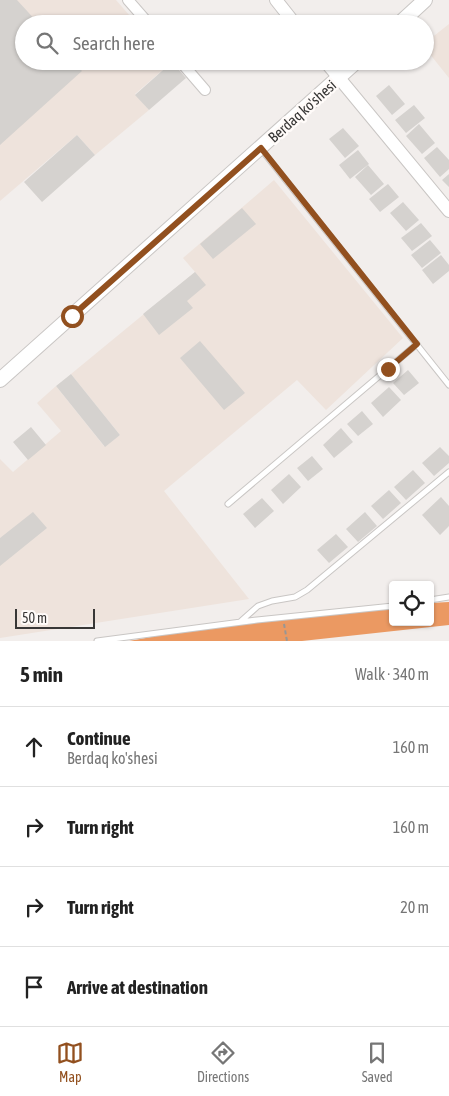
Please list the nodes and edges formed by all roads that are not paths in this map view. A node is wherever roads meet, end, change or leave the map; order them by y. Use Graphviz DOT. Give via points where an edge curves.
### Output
graph roads {
  1 [pos="128,0"];
  2 [pos="276,0"];
  3 [pos="425,0"];
  4 [pos="140,15"];
  5 [pos="288,15"];
  6 [pos="409,15"];
  7 [pos="188,70"];
  8 [pos="332,70"];
  9 [pos="347,70"];
  10 [pos="338,78"];
  11 [pos="205,90"];
  12 [pos="261,148"];
  13 [pos="449,211"];
  14 [pos="417,344"];
  15 [pos="0,380"];
  16 [pos="449,385"];
  17 [pos="449,472"];
  18 [pos="228,504"];
  19 [pos="449,597"];
  20 [pos="434,599"];
  21 [pos="389,606"];
  22 [pos="240,622"];
  23 [pos="96,641"];
  1 -- 4 [label="street"];
  2 -- 5 [label="street"];
  3 -- 6 [label="main road"];
  7 -- 11 [label="street"];
  8 -- 10 [label="street"];
  9 -- 10 [label="main road, Berdaq ko'shesi"];
  10 -- 12 [label="main road, Berdaq ko'shesi"];
  10 -- 13 [label="street"];
  12 -- 14 [label="lane"];
  12 -- 15 [label="main road, Berdaq ko'shesi"];
  14 -- 16 [label="lane"];
  14 -- 18 [label="lane"];
  17 -- 22 [label="lane" via="307,590 295,598 258,606"];
  19 -- 20 [label="lane"];
  21 -- 22 [label="lane"];
  22 -- 23 [label="lane"];
}
